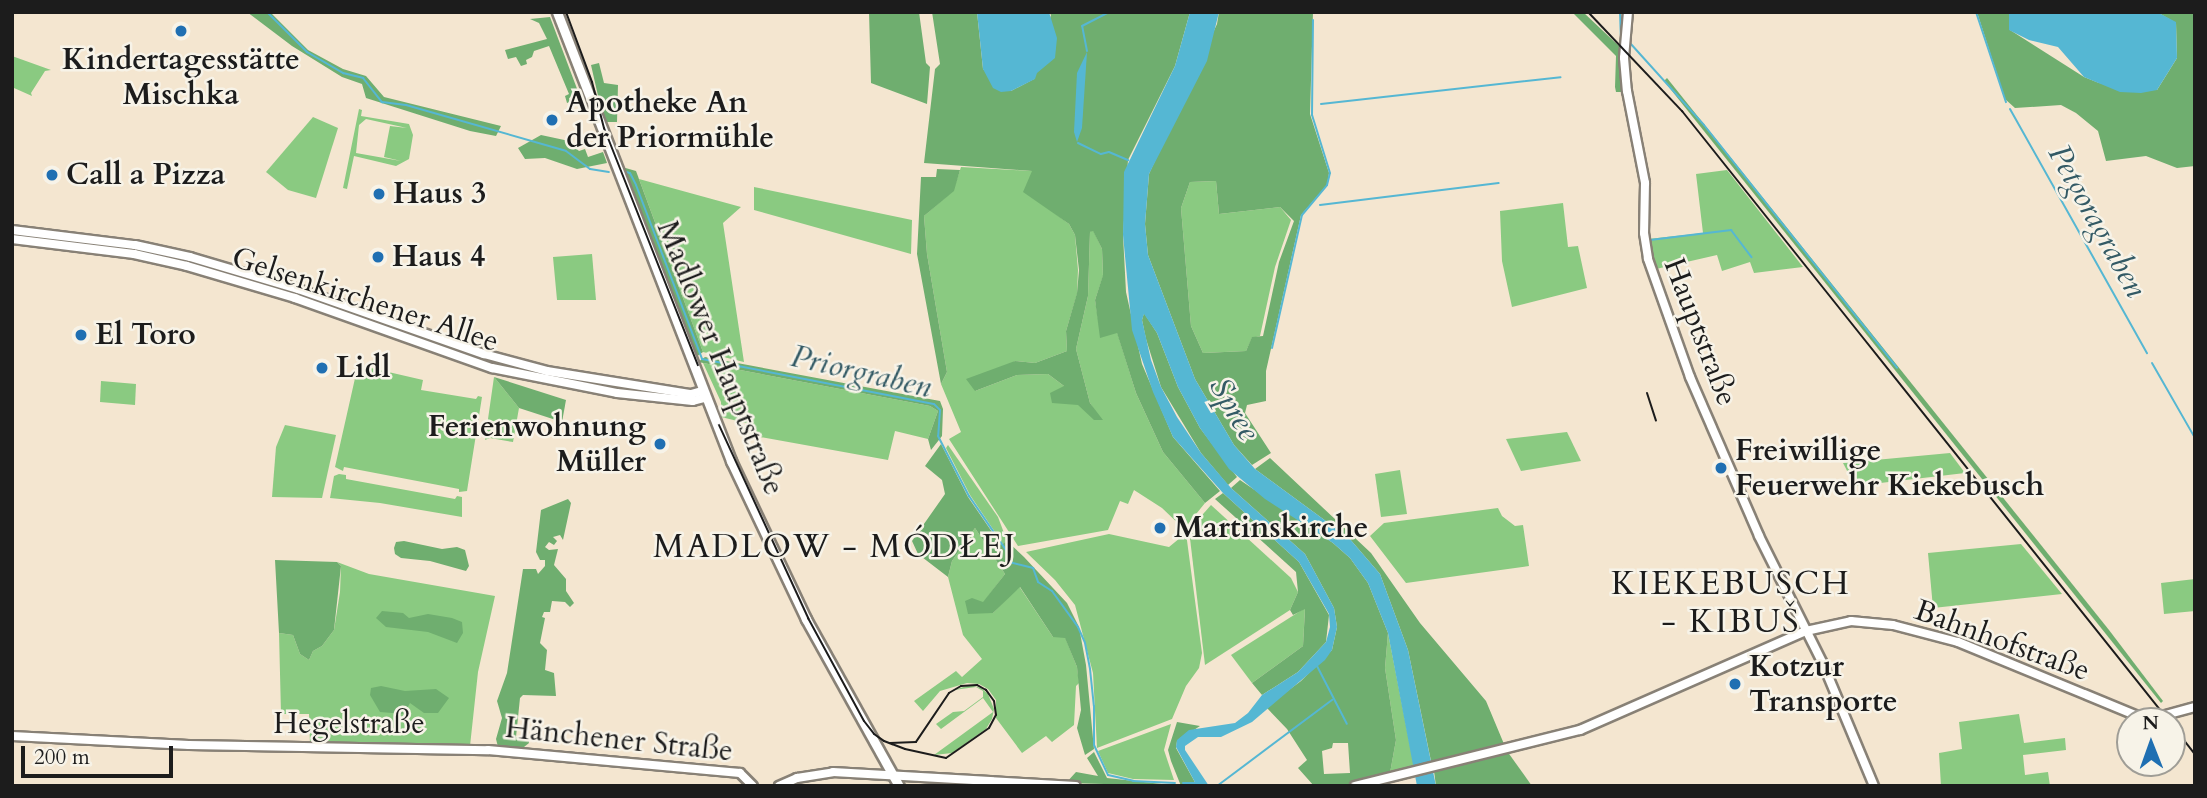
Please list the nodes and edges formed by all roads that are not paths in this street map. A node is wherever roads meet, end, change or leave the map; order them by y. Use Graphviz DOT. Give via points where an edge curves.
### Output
graph roads {
  1 [pos="557,12"];
  2 [pos="1628,12"];
  3 [pos="12,230"];
  4 [pos="12,239"];
  5 [pos="703,394"];
  6 [pos="1806,631"];
  7 [pos="2195,707"];
  8 [pos="12,736"];
  9 [pos="476,749"];
  10 [pos="891,774"];
  11 [pos="753,786"];
  12 [pos="779,786"];
  13 [pos="899,786"];
  14 [pos="1076,786"];
  15 [pos="1355,786"];
  16 [pos="1874,786"];
  1 -- 5 [label="main road, Madlower Hauptstraße"];
  2 -- 6 [label="main road, Hauptstraße" via="1624,58 1645,183 1644,240 1650,267 1690,377"];
  3 -- 5 [label="main road, Gelsenkirchener Allee" via="135,245 190,257 547,371"];
  4 -- 5 [label="main road, Gelsenkirchener Allee" via="134,254 187,266 295,298 492,368 617,393 693,401"];
  5 -- 10 [label="main road, Madlower Hauptstraße" via="806,619"];
  6 -- 7 [label="main road, Bahnhofstraße" via="1851,621 1893,625 1958,642 2147,720"];
  6 -- 15 [label="main road, Bahnhofstraße" via="1580,730"];
  6 -- 16 [label="main road, Hauptstraße"];
  8 -- 9 [label="main road, Hegelstraße" via="189,745"];
  9 -- 11 [label="main road, Hänchener Straße" via="740,773"];
  10 -- 12 [label="main road" via="815,774"];
  10 -- 13 [label="main road, Madlower Hauptstraße"];
  10 -- 14 [label="main road"];
}
